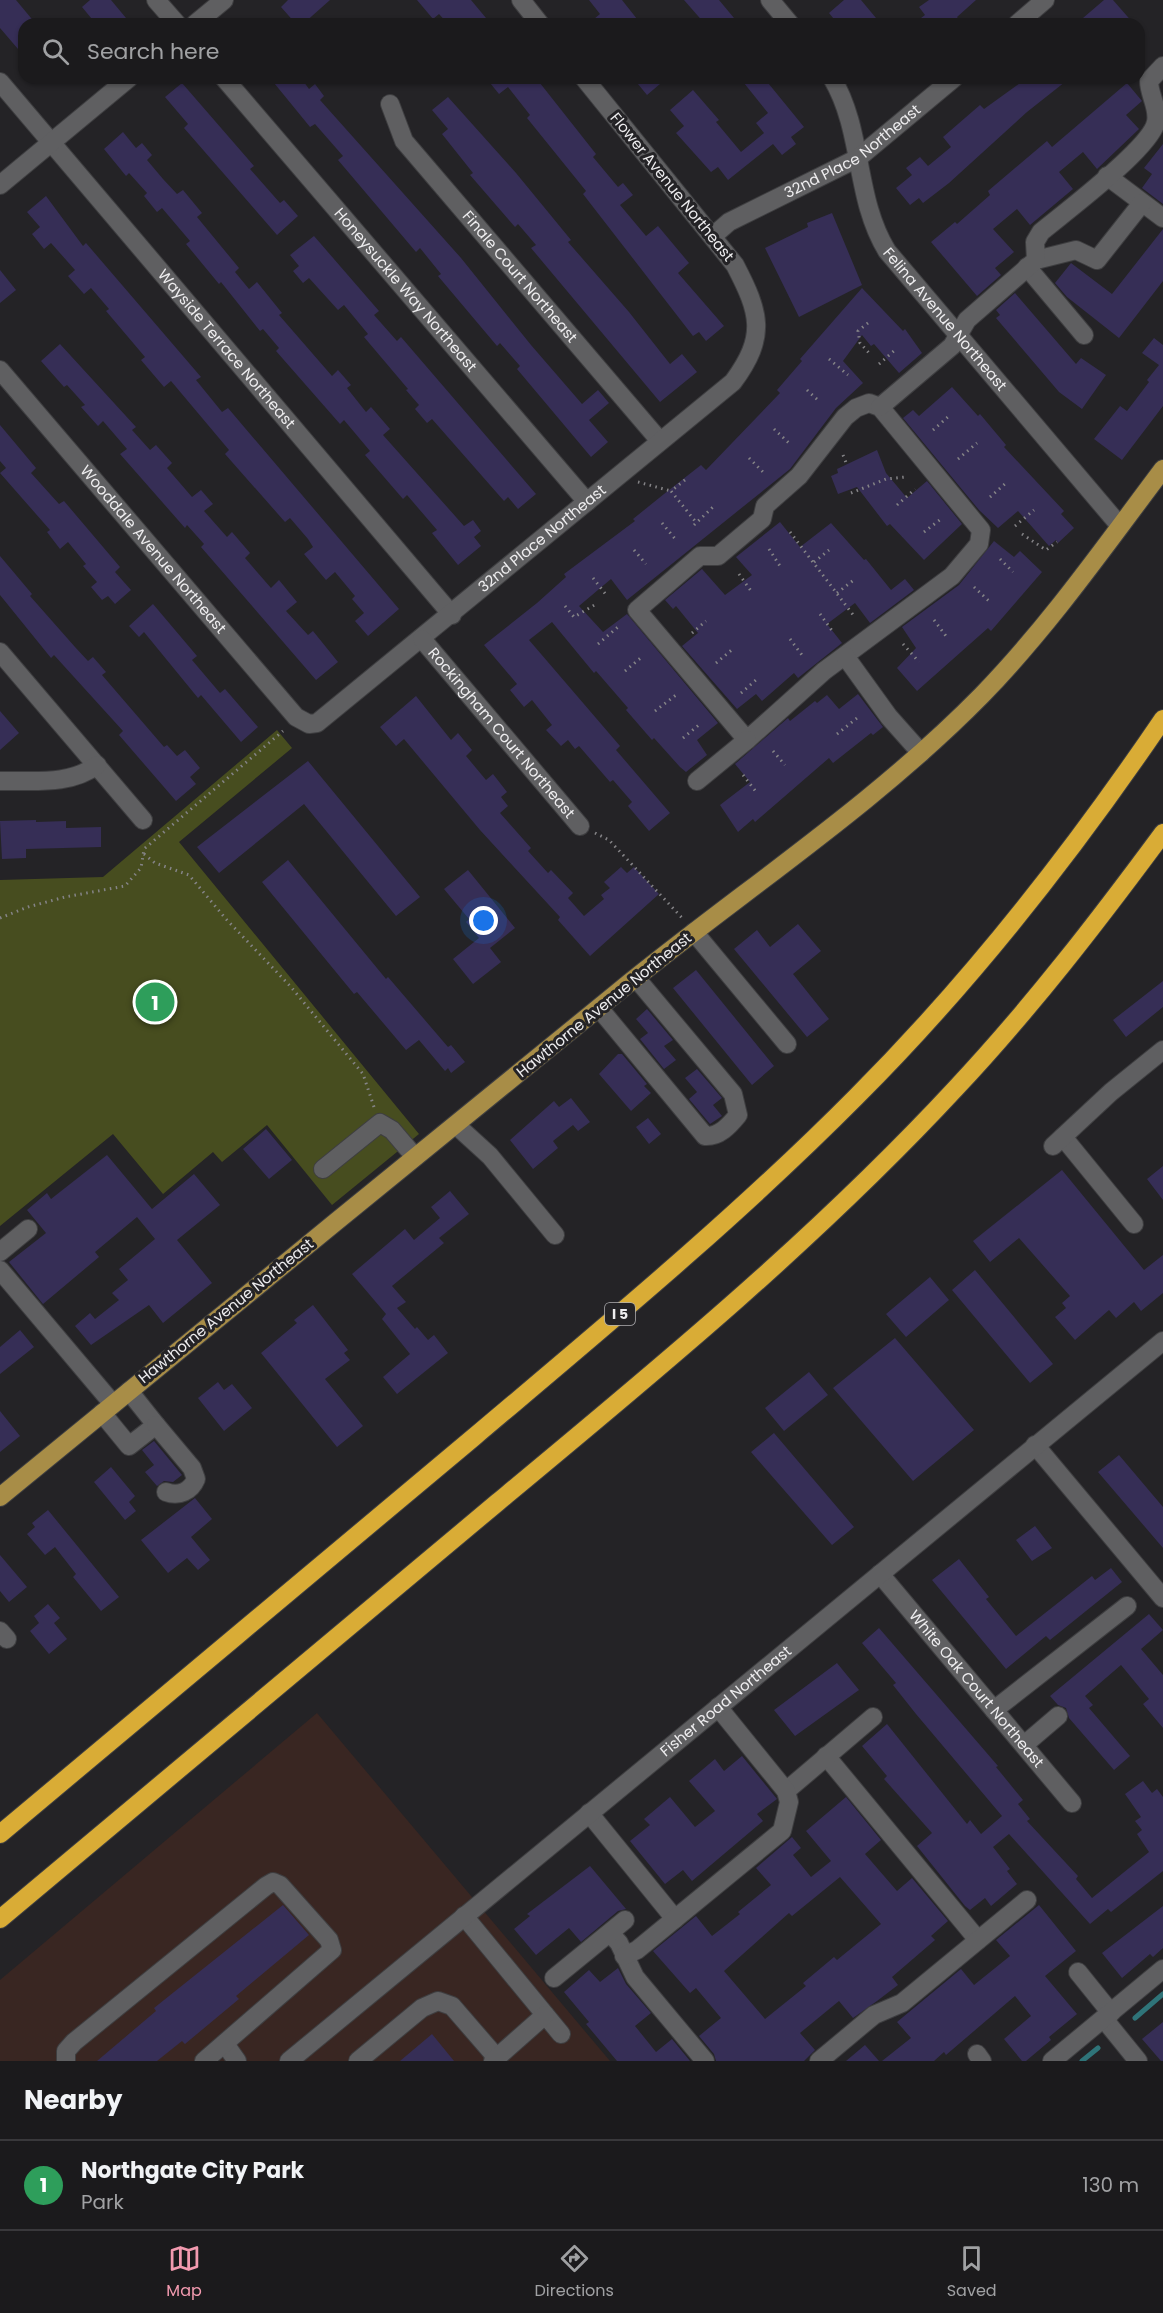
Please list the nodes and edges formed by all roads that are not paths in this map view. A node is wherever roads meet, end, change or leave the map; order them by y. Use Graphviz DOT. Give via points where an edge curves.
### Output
graph roads {
  1 [pos="156,0"];
  2 [pos="224,0"];
  3 [pos="521,0"];
  4 [pos="770,0"];
  5 [pos="1045,0"];
  6 [pos="172,18"];
  7 [pos="202,18"];
  8 [pos="535,18"];
  9 [pos="785,18"];
  10 [pos="1024,18"];
  11 [pos="1163,66"];
  12 [pos="0,81"];
  13 [pos="122,84"];
  14 [pos="229,84"];
  15 [pos="590,84"];
  16 [pos="835,84"];
  17 [pos="947,84"];
  18 [pos="390,104"];
  19 [pos="52,142"];
  20 [pos="858,158"];
  21 [pos="1107,176"];
  22 [pos="0,185"];
  23 [pos="1142,203"];
  24 [pos="1163,218"];
  25 [pos="713,236"];
  26 [pos="1031,264"];
  27 [pos="1084,335"];
  28 [pos="758,336"];
  29 [pos="960,336"];
  30 [pos="0,370"];
  31 [pos="880,407"];
  32 [pos="660,441"];
  33 [pos="1163,469"];
  34 [pos="587,502"];
  35 [pos="1120,526"];
  36 [pos="452,615"];
  37 [pos="422,639"];
  38 [pos="0,652"];
  39 [pos="845,656"];
  40 [pos="1163,719"];
  41 [pos="309,724"];
  42 [pos="747,740"];
  43 [pos="921,753"];
  44 [pos="97,765"];
  45 [pos="0,781"];
  46 [pos="697,781"];
  47 [pos="143,820"];
  48 [pos="580,826"];
  49 [pos="1163,833"];
  50 [pos="688,925"];
  51 [pos="636,978"];
  52 [pos="599,1008"];
  53 [pos="787,1044"];
  54 [pos="1163,1050"];
  55 [pos="456,1125"];
  56 [pos="415,1157"];
  57 [pos="323,1168"];
  58 [pos="1134,1224"];
  59 [pos="28,1229"];
  60 [pos="555,1235"];
  61 [pos="0,1252"];
  62 [pos="0,1270"];
  63 [pos="1163,1341"];
  64 [pos="129,1391"];
  65 [pos="108,1408"];
  66 [pos="156,1425"];
  67 [pos="1035,1445"];
  68 [pos="166,1492"];
  69 [pos="0,1497"];
  70 [pos="880,1574"];
  71 [pos="1163,1598"];
  72 [pos="1127,1606"];
  73 [pos="718,1707"];
  74 [pos="994,1710"];
  75 [pos="1058,1716"];
  76 [pos="873,1717"];
  77 [pos="1023,1745"];
  78 [pos="826,1756"];
  79 [pos="786,1791"];
  80 [pos="1072,1803"];
  81 [pos="589,1813"];
  82 [pos="0,1834"];
  83 [pos="1027,1900"];
  84 [pos="464,1916"];
  85 [pos="0,1919"];
  86 [pos="675,1919"];
  87 [pos="625,1920"];
  88 [pos="610,1932"];
  89 [pos="978,1940"];
  90 [pos="624,1956"];
  91 [pos="1163,1969"];
  92 [pos="1078,1972"];
  93 [pos="554,1978"];
  94 [pos="545,2015"];
  95 [pos="1108,2016"];
  96 [pos="561,2034"];
  97 [pos="225,2044"];
  98 [pos="495,2059"];
  99 [pos="66,2061"];
  100 [pos="204,2061"];
  101 [pos="237,2061"];
  102 [pos="289,2061"];
  103 [pos="358,2061"];
  104 [pos="705,2061"];
  105 [pos="819,2061"];
  106 [pos="1052,2061"];
  107 [pos="1138,2061"];
  1 -- 6 [label="street"];
  2 -- 7 [label="street"];
  3 -- 8 [label="street"];
  4 -- 9 [label="street"];
  5 -- 10 [label="street"];
  11 -- 21 [label="street" via="1149,81 1155,125"];
  12 -- 19 [label="street, Wayside Terrace Northeast"];
  13 -- 19 [label="street"];
  14 -- 34 [label="street, Honeysuckle Way Northeast"];
  15 -- 25 [label="street, Flower Avenue Northeast"];
  16 -- 20 [label="street, Felina Avenue Northeast" via="851,119"];
  17 -- 20 [label="street, 32nd Place Northeast"];
  18 -- 32 [label="street, Finale Court Northeast" via="404,141"];
  19 -- 22 [label="street"];
  19 -- 36 [label="street, Wayside Terrace Northeast"];
  20 -- 25 [label="street, 32nd Place Northeast" via="729,222"];
  20 -- 29 [label="street, Felina Avenue Northeast" via="876,234"];
  21 -- 23 [label="street"];
  21 -- 26 [label="street" via="1041,232"];
  23 -- 24 [label="street"];
  23 -- 26 [label="street" via="1097,260 1076,250"];
  25 -- 28 [label="street, Flower Avenue Northeast" via="749,291"];
  26 -- 27 [label="street"];
  26 -- 29 [label="street" via="967,320"];
  28 -- 32 [label="street, 32nd Place Northeast" via="733,382"];
  29 -- 31 [label="street"];
  29 -- 35 [label="street, Felina Avenue Northeast"];
  30 -- 41 [label="street, Wooddale Avenue Northeast" via="296,717"];
  31 -- 39 [label="street" via="981,530 981,536 952,576"];
  31 -- 42 [label="street" via="869,403 845,417 799,476 765,506 762,519 718,556 700,556 637,610"];
  32 -- 34 [label="street, 32nd Place Northeast"];
  33 -- 35 [label="main road, Hawthorne Avenue Northeast"];
  34 -- 36 [label="street, 32nd Place Northeast"];
  35 -- 43 [label="main road, Hawthorne Avenue Northeast" via="1005,669"];
  36 -- 37 [label="street, 32nd Place Northeast"];
  37 -- 41 [label="street, 32nd Place Northeast" via="323,719"];
  37 -- 48 [label="street, Rockingham Court Northeast"];
  38 -- 44 [label="street"];
  39 -- 42 [label="street"];
  39 -- 43 [label="street"];
  40 -- 82 [label="highway, I 5" via="1017,916 938,1011 856,1098 597,1334"];
  42 -- 46 [label="street"];
  43 -- 50 [label="main road, Hawthorne Avenue Northeast" via="846,816"];
  44 -- 45 [label="street" via="85,774 64,780"];
  44 -- 47 [label="street"];
  49 -- 85 [label="highway" via="1000,1040 915,1131 807,1236 622,1399"];
  50 -- 51 [label="main road, Hawthorne Avenue Northeast"];
  50 -- 53 [label="street"];
  51 -- 52 [label="main road, Hawthorne Avenue Northeast"];
  51 -- 52 [label="street" via="733,1094 738,1115 727,1128 712,1137 705,1136"];
  52 -- 55 [label="main road, Hawthorne Avenue Northeast"];
  54 -- 58 [label="street" via="1058,1142"];
  55 -- 56 [label="main road, Hawthorne Avenue Northeast"];
  55 -- 60 [label="street" via="490,1156"];
  56 -- 57 [label="street" via="392,1130 380,1123"];
  56 -- 64 [label="main road, Hawthorne Avenue Northeast"];
  59 -- 61 [label="street"];
  62 -- 65 [label="street"];
  63 -- 67 [label="street, Fisher Road Northeast"];
  64 -- 65 [label="main road, Hawthorne Avenue Northeast"];
  64 -- 66 [label="street"];
  65 -- 66 [label="street" via="129,1446"];
  65 -- 69 [label="main road, Hawthorne Avenue Northeast"];
  66 -- 68 [label="street" via="192,1468 196,1479 185,1492"];
  67 -- 70 [label="street, Fisher Road Northeast"];
  67 -- 71 [label="street"];
  70 -- 73 [label="street, Fisher Road Northeast"];
  70 -- 74 [label="street, White Oak Court Northeast"];
  72 -- 74 [label="street"];
  73 -- 79 [label="street"];
  73 -- 81 [label="street, Fisher Road Northeast"];
  74 -- 77 [label="street, White Oak Court Northeast"];
  75 -- 77 [label="street"];
  76 -- 78 [label="street"];
  77 -- 80 [label="street, White Oak Court Northeast"];
  78 -- 79 [label="street"];
  78 -- 89 [label="street"];
  79 -- 86 [label="street" via="789,1802 782,1830"];
  81 -- 84 [label="street, Fisher Road Northeast"];
  81 -- 86 [label="street"];
  83 -- 89 [label="street"];
  84 -- 94 [label="street"];
  84 -- 102 [label="street, Fisher Road Northeast"];
  86 -- 90 [label="street"];
  87 -- 88 [label="street"];
  88 -- 90 [label="street"];
  88 -- 93 [label="street"];
  89 -- 105 [label="street" via="903,2003 874,2015"];
  90 -- 104 [label="street" via="635,1977"];
  91 -- 95 [label="street"];
  92 -- 95 [label="street"];
  94 -- 96 [label="street"];
  94 -- 98 [label="street"];
  95 -- 106 [label="street"];
  95 -- 107 [label="street"];
  97 -- 99 [label="street" via="332,1950 329,1940 273,1882 74,2042 66,2051"];
  97 -- 100 [label="street"];
  97 -- 101 [label="street"];
  98 -- 103 [label="street" via="452,2006 438,2001 422,2008"];
}
